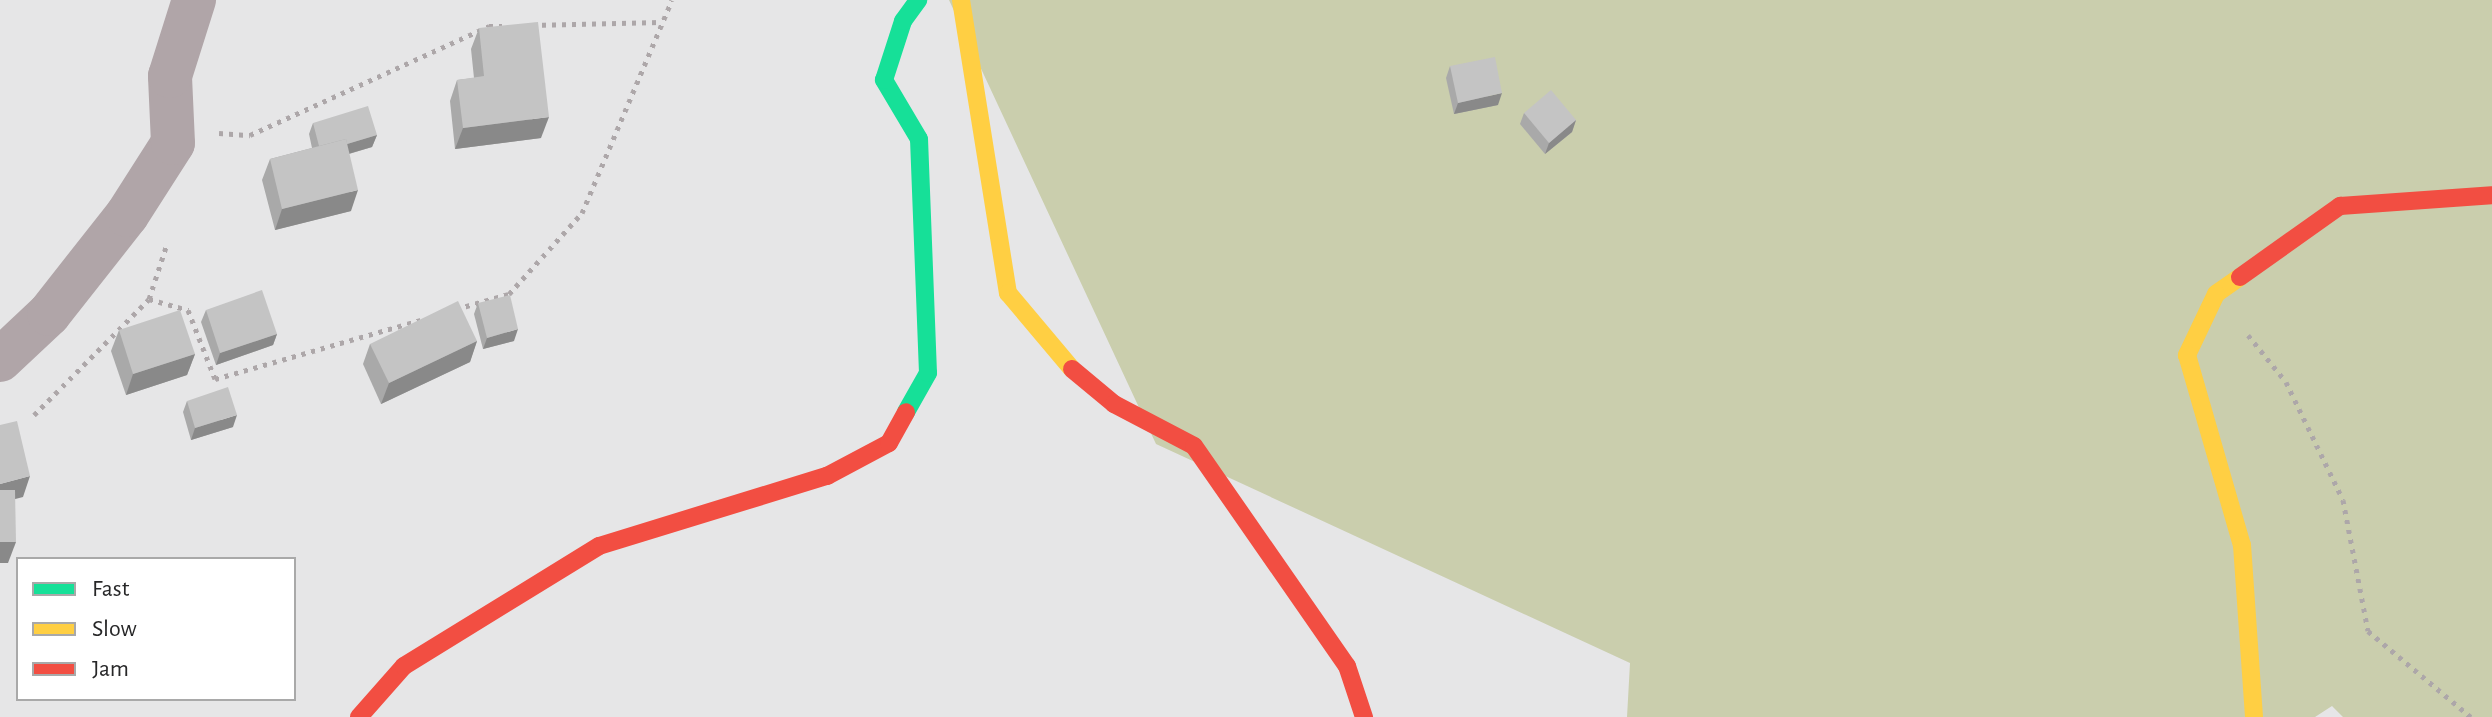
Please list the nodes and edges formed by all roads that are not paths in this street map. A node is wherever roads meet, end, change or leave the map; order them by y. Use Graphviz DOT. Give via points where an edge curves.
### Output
graph roads {
  1 [pos="194,0"];
  2 [pos="918,0"];
  3 [pos="961,0"];
  4 [pos="2492,195"];
  5 [pos="0,360"];
  6 [pos="359,717"];
  7 [pos="1364,717"];
  8 [pos="2254,717"];
  1 -- 5 [label="street" via="170,76 173,143 127,215 49,314"];
  2 -- 6 [label="street" via="903,21 884,80 919,139 928,373 889,443 827,476 599,546 404,666"];
  3 -- 7 [label="street" via="1008,293 1058,357 1114,404 1194,446 1347,666"];
  4 -- 8 [label="street" via="2340,206 2216,294 2187,355 2242,545"];
}
